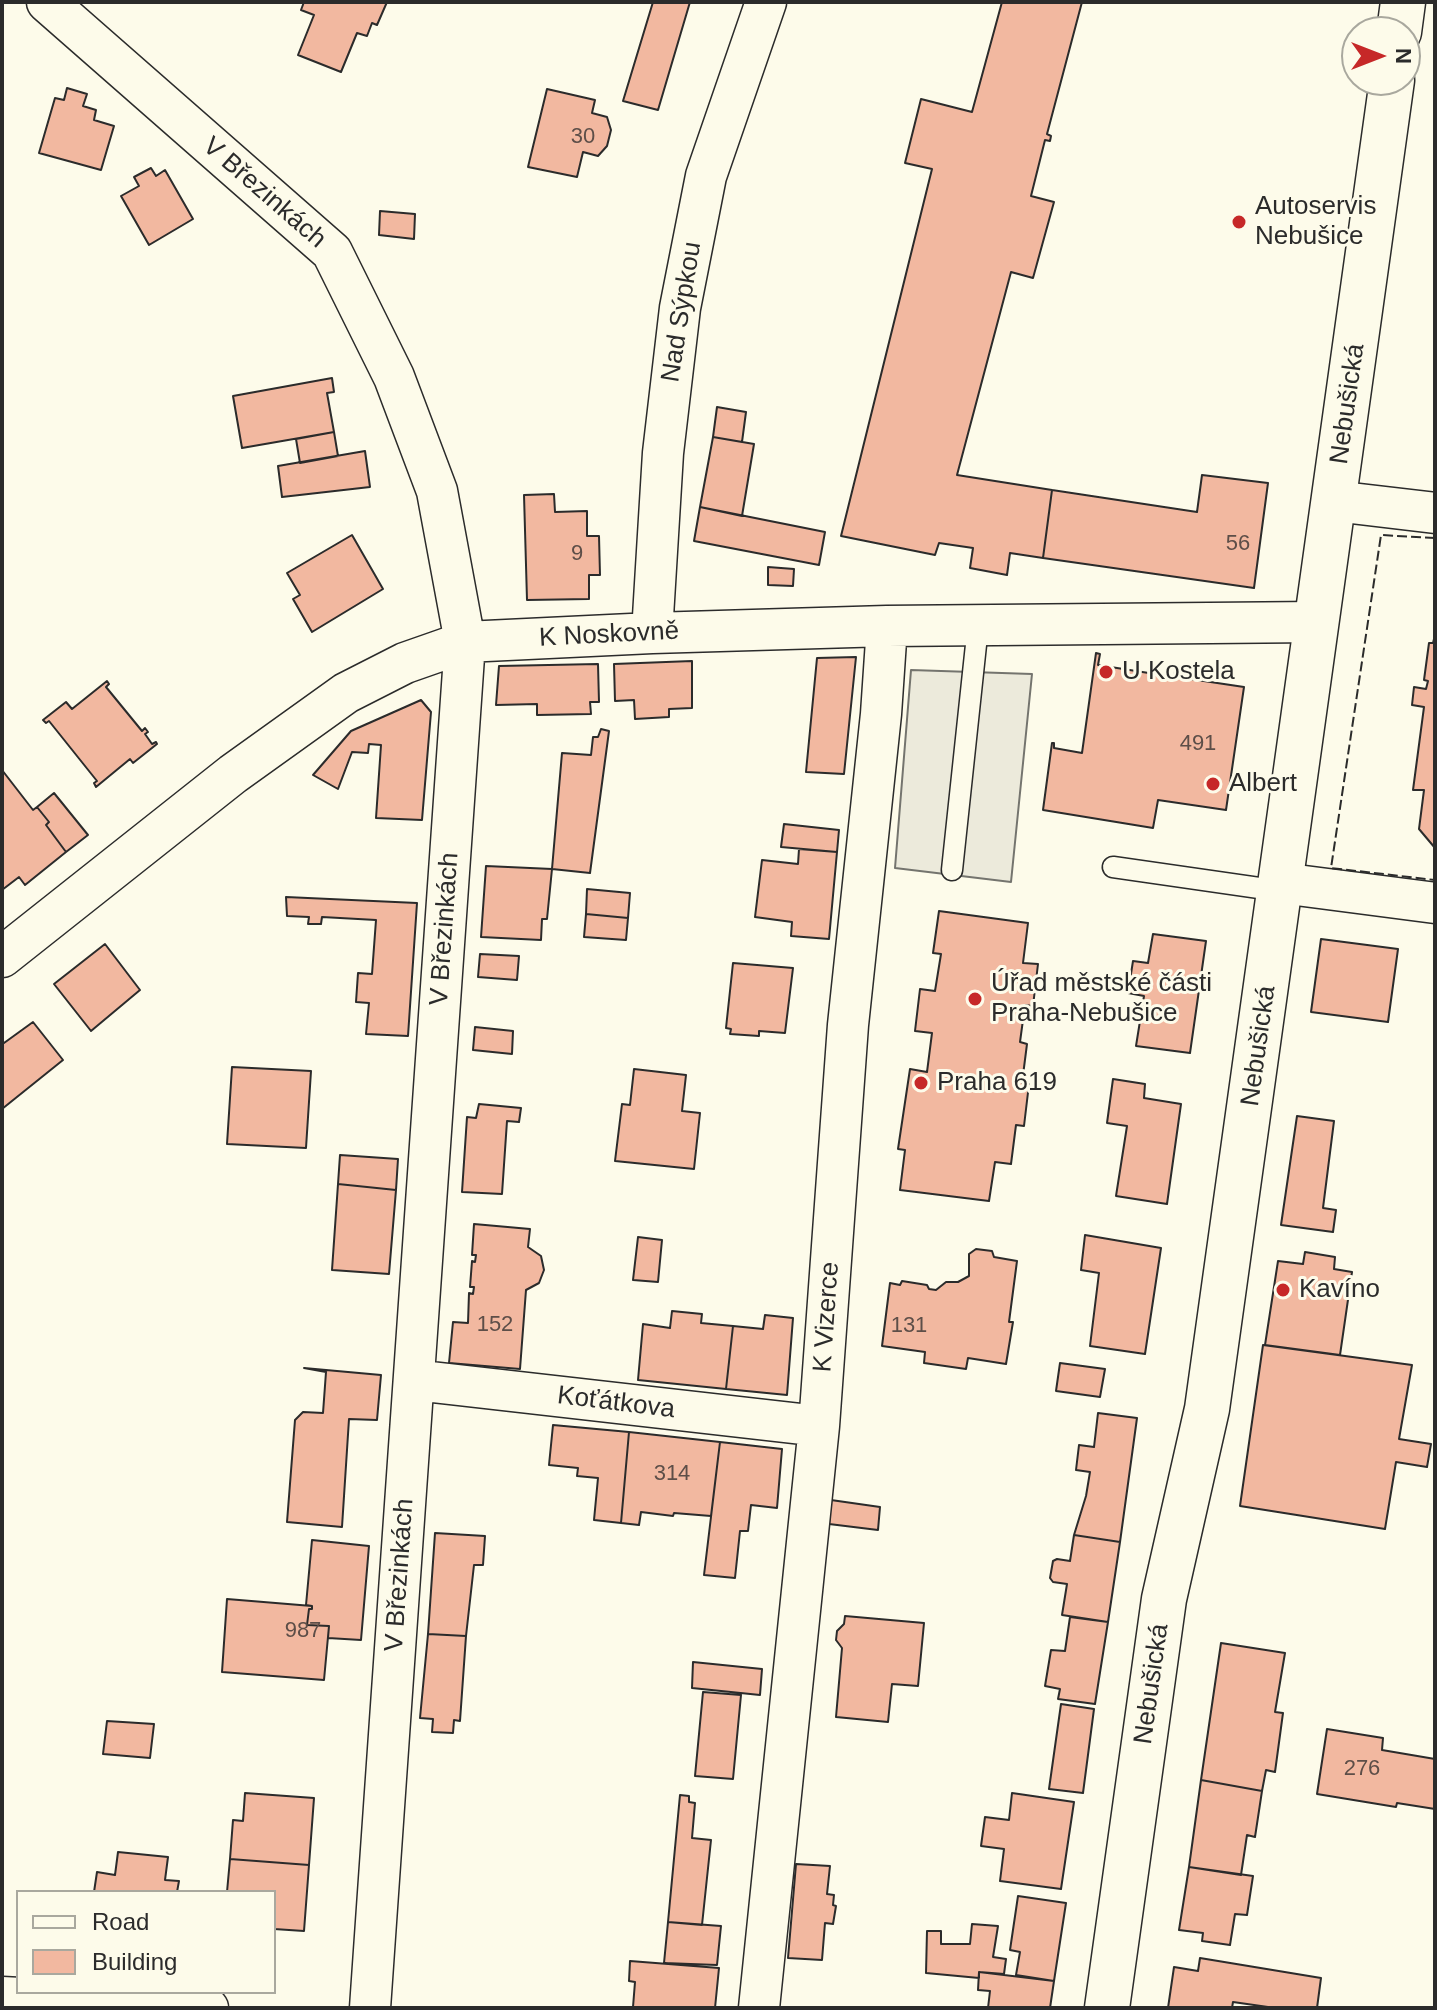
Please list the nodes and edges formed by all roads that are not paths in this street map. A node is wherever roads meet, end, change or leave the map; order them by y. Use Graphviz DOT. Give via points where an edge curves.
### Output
graph roads {
  1 [pos="47,2"];
  2 [pos="766,2"];
  3 [pos="1390,96"];
  4 [pos="1334,501"];
  5 [pos="1435,513"];
  6 [pos="1317,622"];
  7 [pos="887,626"];
  8 [pos="978,626"];
  9 [pos="652,633"];
  10 [pos="465,642"];
  11 [pos="1113,867"];
  12 [pos="952,870"];
  13 [pos="1281,887"];
  14 [pos="1435,903"];
  15 [pos="2,957"];
  16 [pos="414,1380"];
  17 [pos="819,1426"];
  18 [pos="2,1997"];
  19 [pos="208,2008"];
  20 [pos="370,2008"];
  21 [pos="759,2008"];
  22 [pos="1107,2008"];
  1 -- 10 [label="street, V Březinkách" via="332,252 394,377 437,491"];
  2 -- 9 [label="street, Nad Sýpkou" via="706,176 680,308 663,453"];
  3 -- 4 [label="street, Nebušická"];
  4 -- 5 [label="street"];
  4 -- 6 [label="street, Nebušická"];
  6 -- 8 [label="street, K Noskovně"];
  6 -- 13 [label="street, Nebušická"];
  7 -- 8 [label="street, K Noskovně"];
  7 -- 9 [label="street, K Noskovně"];
  7 -- 17 [label="street, K Vizerce" via="848,1025"];
  8 -- 12 [label="lane"];
  9 -- 10 [label="street, K Noskovně"];
  10 -- 15 [label="street, K Noskovně" via="405,663 346,693 233,774"];
  10 -- 16 [label="street, V Březinkách"];
  11 -- 13 [label="lane"];
  13 -- 14 [label="street"];
  13 -- 22 [label="street, Nebušická" via="1207,1409 1164,1599"];
  16 -- 17 [label="street, Koťátkova"];
  16 -- 20 [label="street, V Březinkách"];
  17 -- 21 [label="street, K Vizerce"];
  18 -- 19 [label="street"];
}
